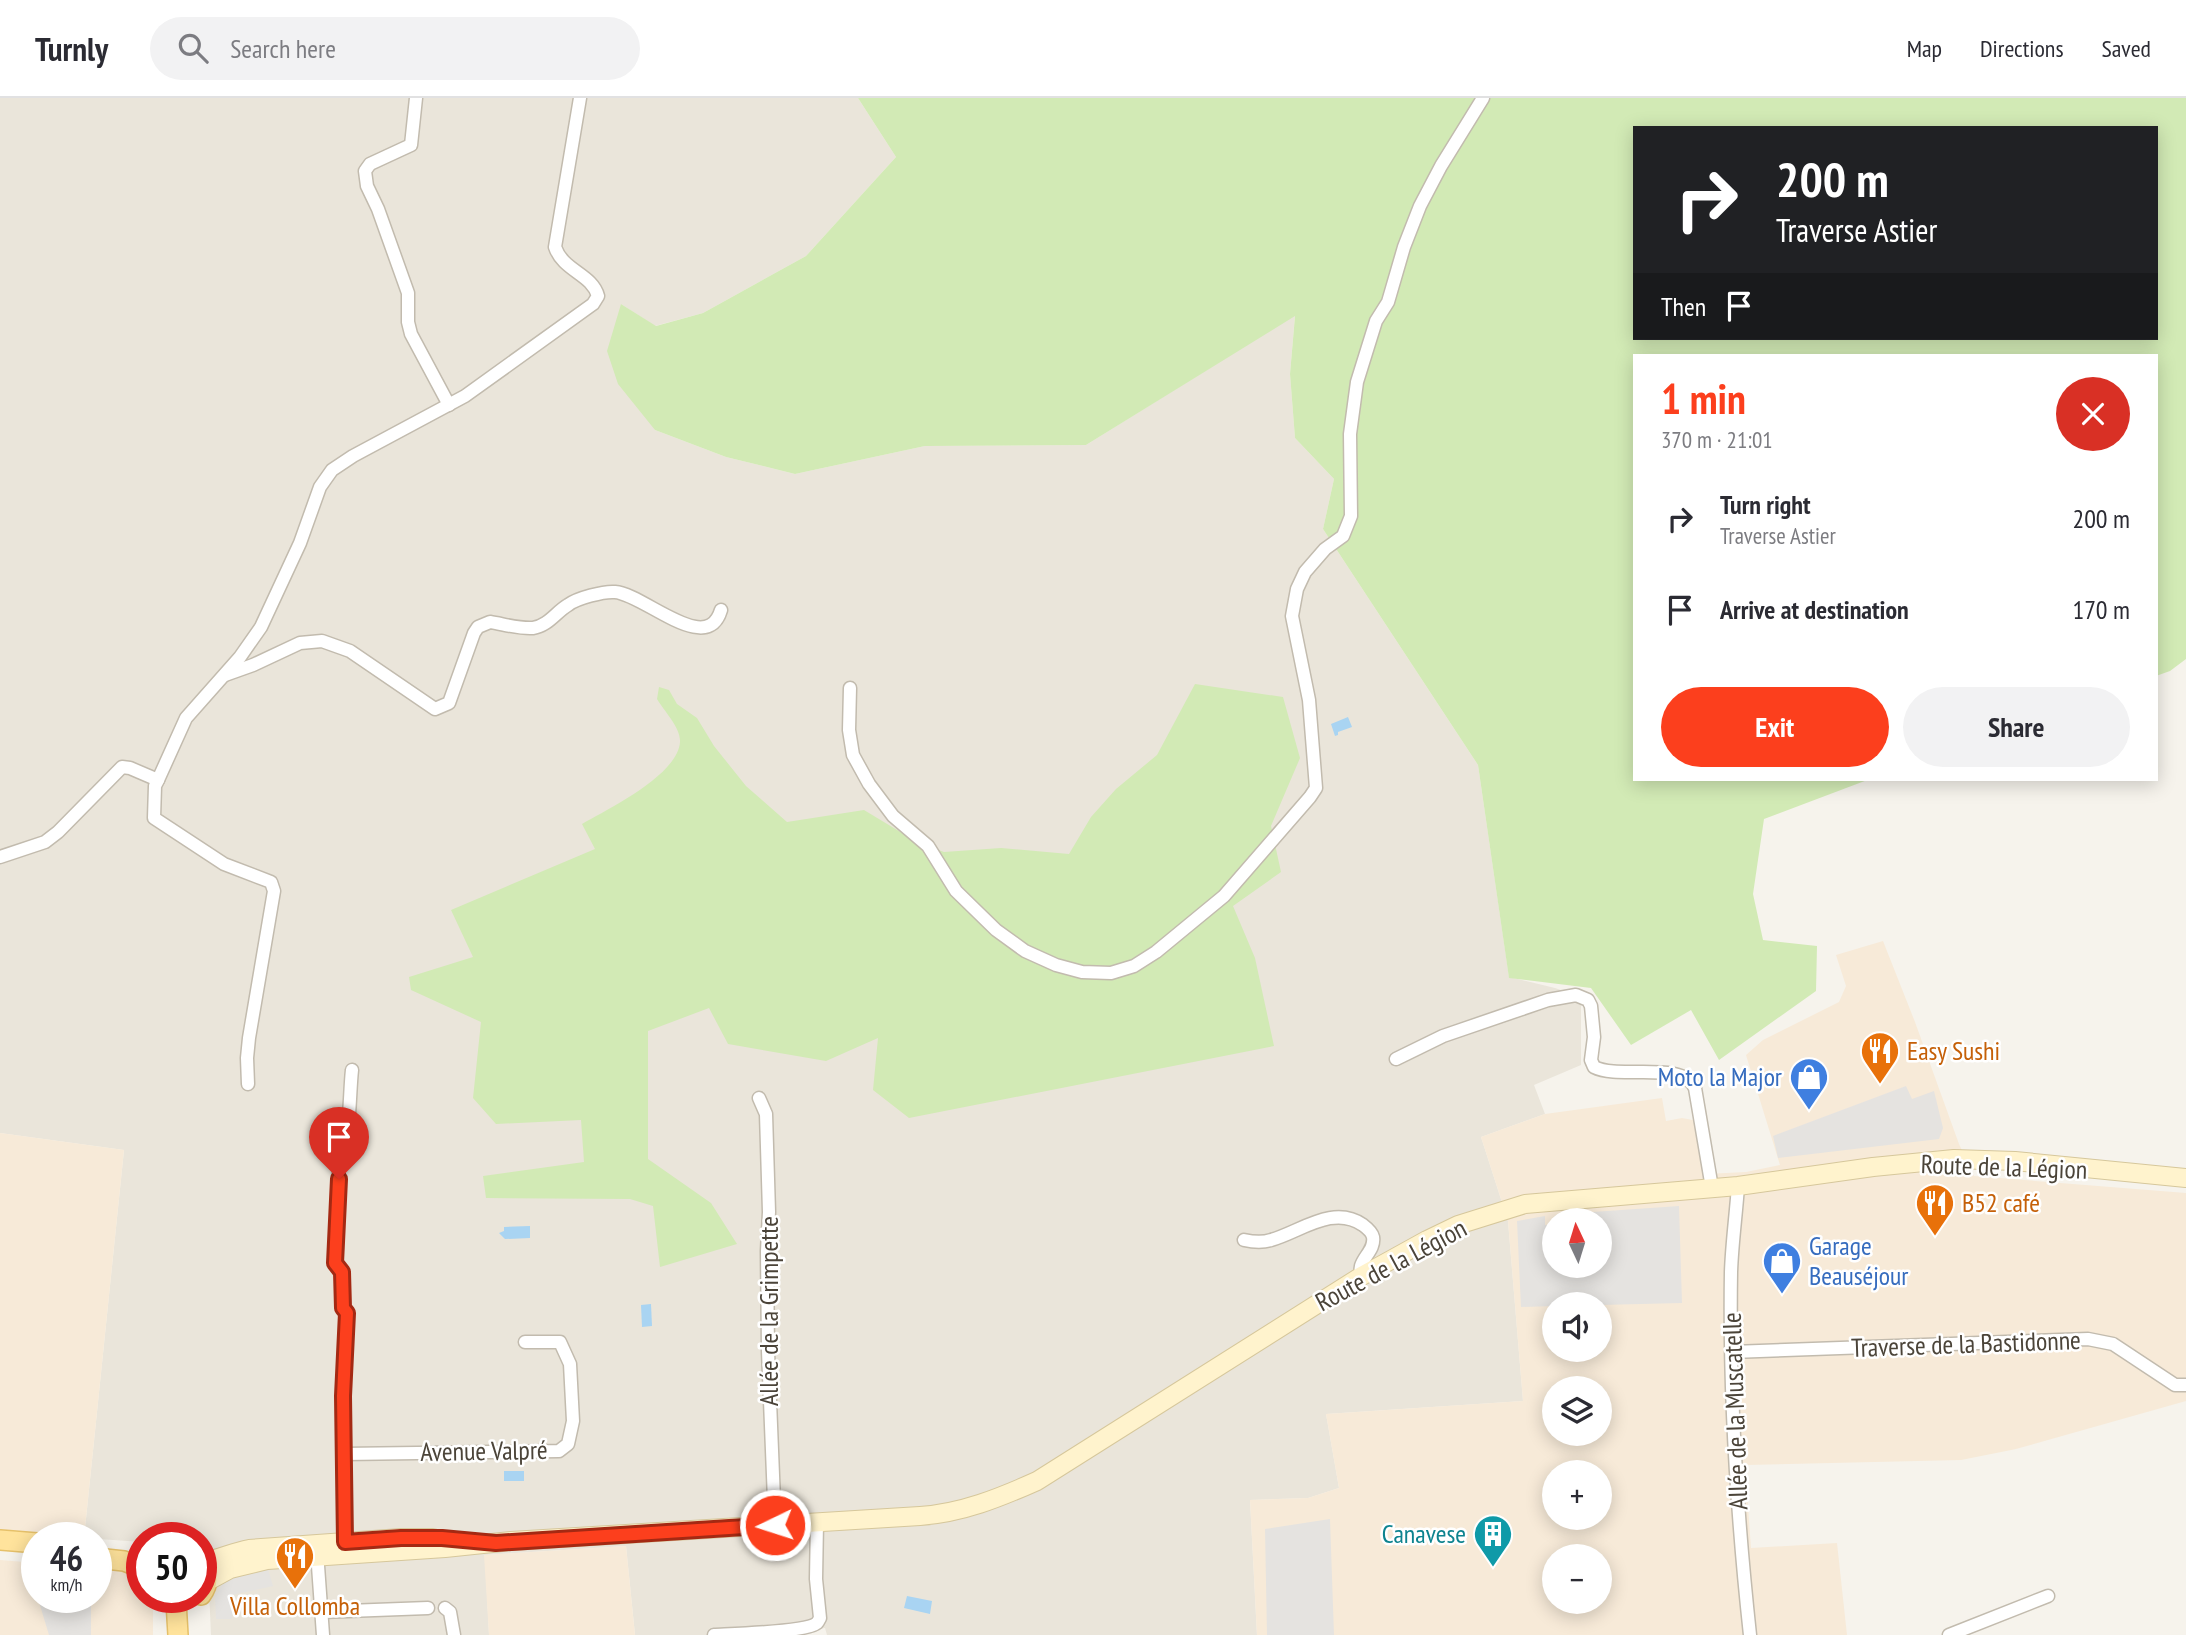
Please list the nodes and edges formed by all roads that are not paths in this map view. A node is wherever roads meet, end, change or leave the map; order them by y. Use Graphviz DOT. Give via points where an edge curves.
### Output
graph roads {
  1 [pos="416,98"];
  2 [pos="580,98"];
  3 [pos="1483,98"];
  4 [pos="449,405"];
  5 [pos="721,610"];
  6 [pos="222,677"];
  7 [pos="850,688"];
  8 [pos="158,780"];
  9 [pos="0,857"];
  10 [pos="1396,1059"];
  11 [pos="352,1070"];
  12 [pos="248,1084"];
  13 [pos="759,1098"];
  14 [pos="2186,1178"];
  15 [pos="1738,1186"];
  16 [pos="1712,1188"];
  17 [pos="1244,1240"];
  18 [pos="1360,1277"];
  19 [pos="526,1342"];
  20 [pos="1732,1352"];
  21 [pos="2186,1385"];
  22 [pos="343,1454"];
  23 [pos="817,1522"];
  24 [pos="775,1525"];
  25 [pos="0,1539"];
  26 [pos="21,1541"];
  27 [pos="345,1548"];
  28 [pos="0,1549"];
  29 [pos="317,1550"];
  30 [pos="21,1551"];
  31 [pos="217,1574"];
  32 [pos="2048,1595"];
  33 [pos="428,1608"];
  34 [pos="445,1608"];
  35 [pos="321,1612"];
  36 [pos="175,1613"];
  37 [pos="178,1635"];
  38 [pos="323,1635"];
  39 [pos="454,1635"];
  40 [pos="714,1635"];
  41 [pos="1750,1635"];
  42 [pos="1949,1635"];
  1 -- 4 [label="street" via="411,145 370,164 365,179 408,293 411,334"];
  2 -- 4 [label="street" via="555,247 559,258 596,288 598,296 494,377"];
  3 -- 7 [label="street" via="1420,206 1388,302 1376,321 1357,382 1350,434 1351,516 1343,536 1325,549 1297,589 1292,616 1309,700 1315,788 1224,896 1156,952 1111,973 1082,972 1025,951 956,891 928,846 893,816 869,783 853,755"];
  4 -- 6 [label="street" via="332,470 320,486 300,543 261,627"];
  5 -- 6 [label="street" via="713,625 693,628 614,592 570,603 552,620 531,628 484,624 474,633 449,703 435,709 350,651 322,641 300,643"];
  6 -- 8 [label="street" via="186,718"];
  8 -- 9 [label="street" via="121,766 52,837"];
  8 -- 12 [label="street" via="154,818 224,864 271,882 274,891 249,1038"];
  10 -- 16 [label="street" via="1443,1036 1548,1000 1583,997 1591,1006 1594,1067 1679,1075 1693,1082"];
  11 -- 22 [label="street" via="339,1160 335,1263 342,1272 347,1313"];
  13 -- 24 [label="street, Allée de la Grimpette" via="766,1114"];
  14 -- 15 [label="main road, Route de la Légion" via="1954,1159"];
  15 -- 16 [label="main road, Route de la Légion"];
  15 -- 20 [label="street, Allée de la Muscatelle" via="1731,1268"];
  16 -- 18 [label="main road, Route de la Légion" via="1525,1204 1458,1225"];
  17 -- 18 [label="street" via="1270,1241 1336,1216 1350,1218 1374,1238"];
  18 -- 23 [label="main road, Route de la Légion" via="1037,1481 1004,1496 939,1515"];
  19 -- 22 [label="street, Avenue Valpré" via="560,1342 570,1364 573,1421 568,1444 559,1451"];
  20 -- 21 [label="street, Traverse de la Bastidonne" via="2088,1339 2113,1344 2175,1385"];
  20 -- 41 [label="street, Allée de la Muscatelle"];
  22 -- 27 [label="street"];
  23 -- 24 [label="main road, Route de la Légion"];
  23 -- 40 [label="street" via="817,1623"];
  24 -- 27 [label="main road, Route de la Légion" via="445,1548"];
  25 -- 26 [label="main road"];
  27 -- 29 [label="main road, Route de la Légion"];
  28 -- 30 [label="main road"];
  29 -- 31 [label="main road, Route de la Légion"];
  29 -- 35 [label="street"];
  32 -- 42 [label="street"];
  33 -- 35 [label="street"];
  34 -- 39 [label="street"];
  35 -- 38 [label="street"];
  36 -- 37 [label="main road"];
}
